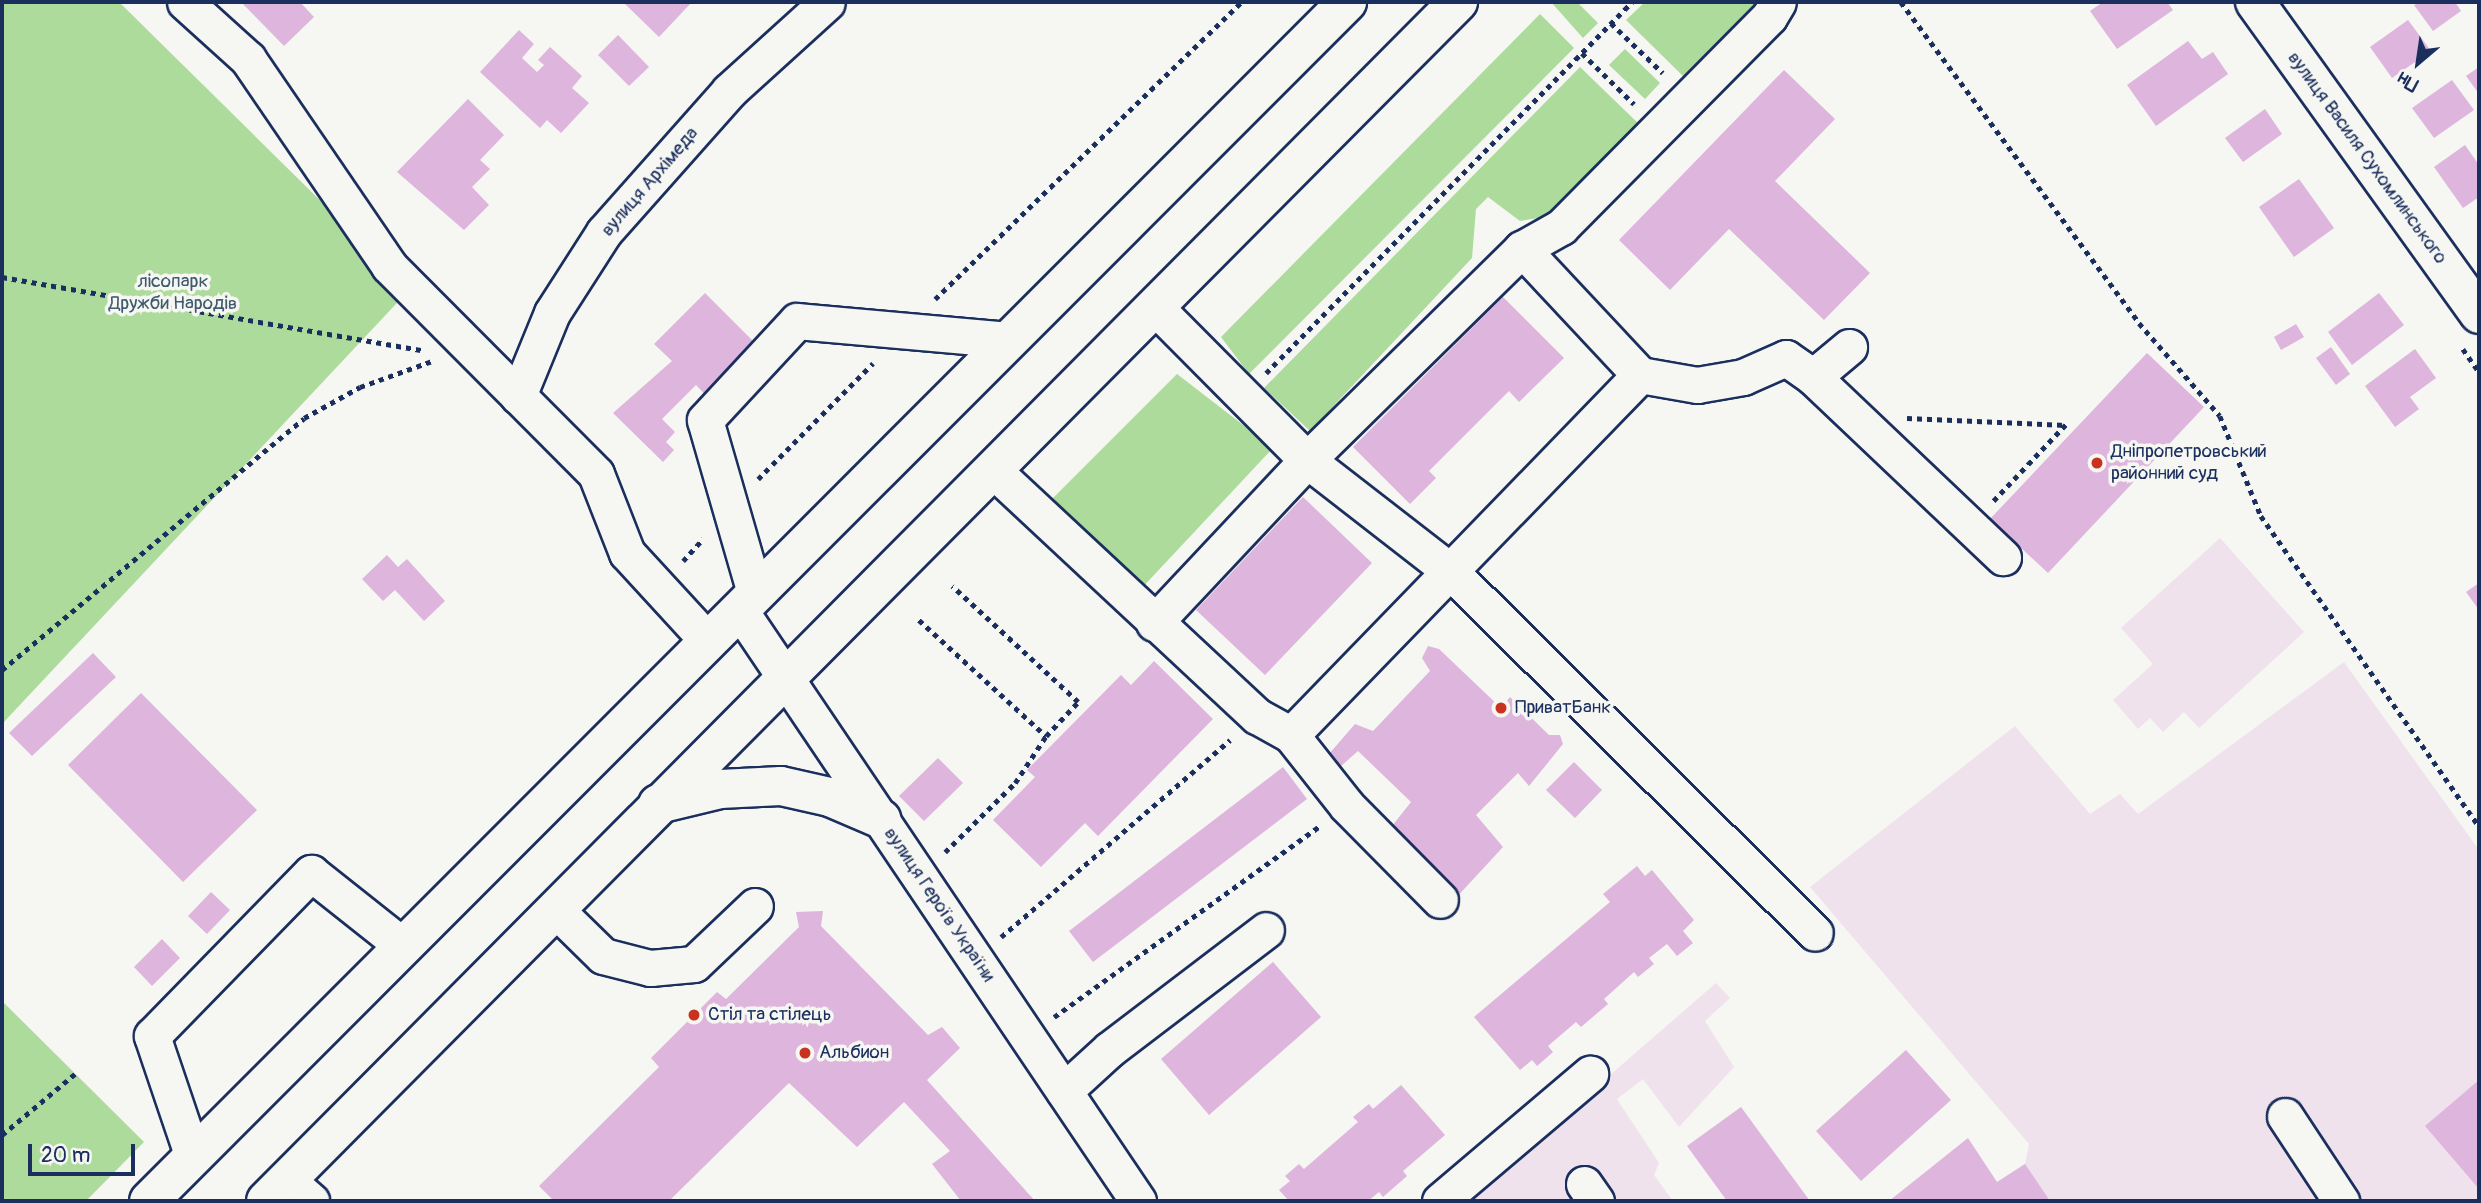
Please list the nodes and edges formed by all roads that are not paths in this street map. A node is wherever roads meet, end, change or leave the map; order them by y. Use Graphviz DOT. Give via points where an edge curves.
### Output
graph roads {
  1 [pos="184,2"];
  2 [pos="827,2"];
  3 [pos="1348,2"];
  4 [pos="1458,2"];
  5 [pos="1778,2"];
  6 [pos="2255,2"];
  7 [pos="1522,249"];
  8 [pos="1155,307"];
  9 [pos="2479,314"];
  10 [pos="1008,340"];
  11 [pos="1849,347"];
  12 [pos="1640,375"];
  13 [pos="1813,377"];
  14 [pos="518,396"];
  15 [pos="1307,460"];
  16 [pos="993,470"];
  17 [pos="2003,557"];
  18 [pos="1449,570"];
  19 [pos="748,601"];
  20 [pos="1154,623"];
  21 [pos="708,640"];
  22 [pos="785,677"];
  23 [pos="1291,735"];
  24 [pos="658,804"];
  25 [pos="881,819"];
  26 [pos="1440,900"];
  27 [pos="755,906"];
  28 [pos="555,909"];
  29 [pos="1266,930"];
  30 [pos="1815,933"];
  31 [pos="404,946"];
  32 [pos="1590,1074"];
  33 [pos="1064,1091"];
  34 [pos="2285,1116"];
  35 [pos="193,1157"];
  36 [pos="288,1194"];
  37 [pos="1131,1198"];
  38 [pos="149,1201"];
  39 [pos="1440,1201"];
  40 [pos="2341,1201"];
  1 -- 14 [label="street" via="248,59 389,266"];
  2 -- 14 [label="street, вулиця Архімеда" via="729,91 604,232 552,313"];
  3 -- 10 [label="main road"];
  4 -- 8 [label="main road"];
  5 -- 7 [label="street" via="1769,17 1561,227"];
  6 -- 9 [label="main road, вулиця Василя Сухомлинського"];
  7 -- 12 [label="street"];
  7 -- 15 [label="street"];
  8 -- 15 [label="street"];
  8 -- 16 [label="main road"];
  10 -- 19 [label="main road"];
  10 -- 19 [label="street, вулиця Героїв України" via="797,321 705,420 731,509"];
  11 -- 13 [label="street"];
  12 -- 13 [label="street" via="1697,385 1743,377 1786,358"];
  12 -- 18 [label="street"];
  13 -- 17 [label="street"];
  14 -- 21 [label="street" via="596,474 627,553"];
  15 -- 18 [label="street"];
  15 -- 20 [label="street"];
  16 -- 20 [label="street"];
  16 -- 22 [label="main road"];
  18 -- 23 [label="street"];
  18 -- 30 [label="street"];
  19 -- 21 [label="main road"];
  19 -- 22 [label="street, вулиця Героїв України"];
  20 -- 23 [label="street" via="1257,716"];
  21 -- 31 [label="main road"];
  22 -- 24 [label="main road"];
  22 -- 25 [label="street, вулиця Героїв України"];
  23 -- 26 [label="street" via="1347,806"];
  24 -- 25 [label="main road" via="720,789 781,786 830,797"];
  24 -- 28 [label="main road"];
  25 -- 33 [label="street, вулиця Героїв України"];
  27 -- 28 [label="street" via="694,964 650,968 603,956"];
  28 -- 36 [label="main road"];
  29 -- 33 [label="street" via="1110,1049"];
  31 -- 35 [label="main road"];
  31 -- 35 [label="street" via="311,873 152,1036"];
  32 -- 39 [label="street"];
  33 -- 37 [label="street, вулиця Героїв України"];
  34 -- 40 [label="street"];
  35 -- 38 [label="main road"];
}
